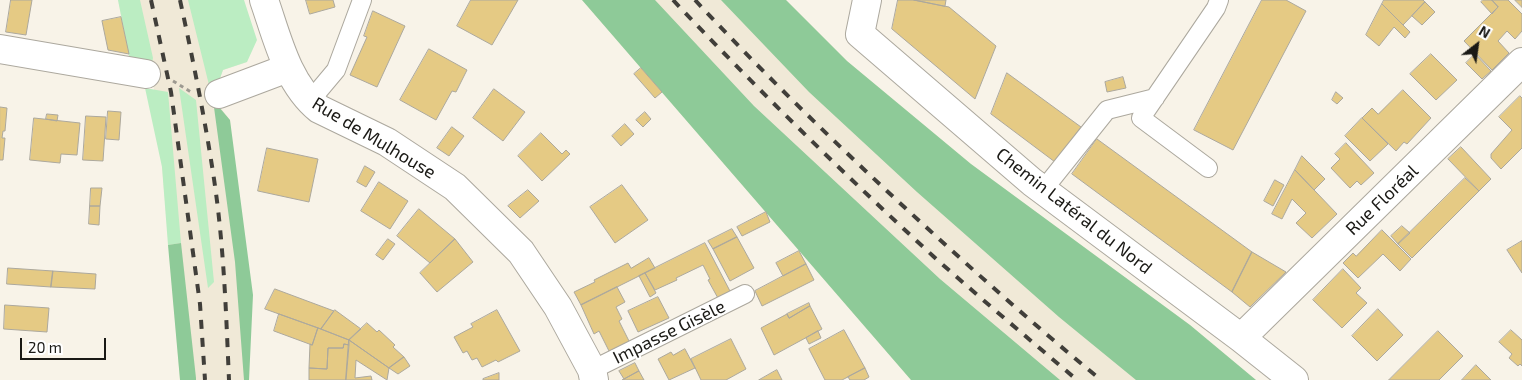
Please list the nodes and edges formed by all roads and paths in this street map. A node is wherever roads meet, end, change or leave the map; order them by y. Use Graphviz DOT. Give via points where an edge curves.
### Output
graph roads {
  1 [pos="264,0"];
  2 [pos="362,0"];
  3 [pos="867,0"];
  4 [pos="1219,0"];
  5 [pos="0,49"];
  6 [pos="1522,62"];
  7 [pos="288,68"];
  8 [pos="146,74"];
  9 [pos="219,94"];
  10 [pos="1155,98"];
  11 [pos="310,101"];
  12 [pos="1208,168"];
  13 [pos="1043,190"];
  14 [pos="745,294"];
  15 [pos="1241,338"];
  16 [pos="593,375"];
  17 [pos="1294,380"];
  1 -- 7 [label="street, Rue de Mulhouse"];
  2 -- 11 [label="lane" via="336,70"];
  3 -- 13 [label="street, Chemin Latéral du Nord" via="860,34"];
  4 -- 10 [label="lane"];
  5 -- 8 [label="street"];
  6 -- 15 [label="street, Rue Floréal"];
  7 -- 9 [label="street"];
  7 -- 11 [label="street, Rue de Mulhouse"];
  8 -- 9 [label="path" via="157,84 174,81 194,94"];
  10 -- 12 [label="lane" via="1141,118"];
  10 -- 13 [label="lane" via="1107,110"];
  11 -- 16 [label="street, Rue de Mulhouse" via="319,109 388,142 455,187 521,252 558,307"];
  13 -- 15 [label="street, Chemin Latéral du Nord"];
  14 -- 16 [label="lane, Impasse Gisèle"];
  15 -- 17 [label="street, Chemin Latéral du Nord"];
}
